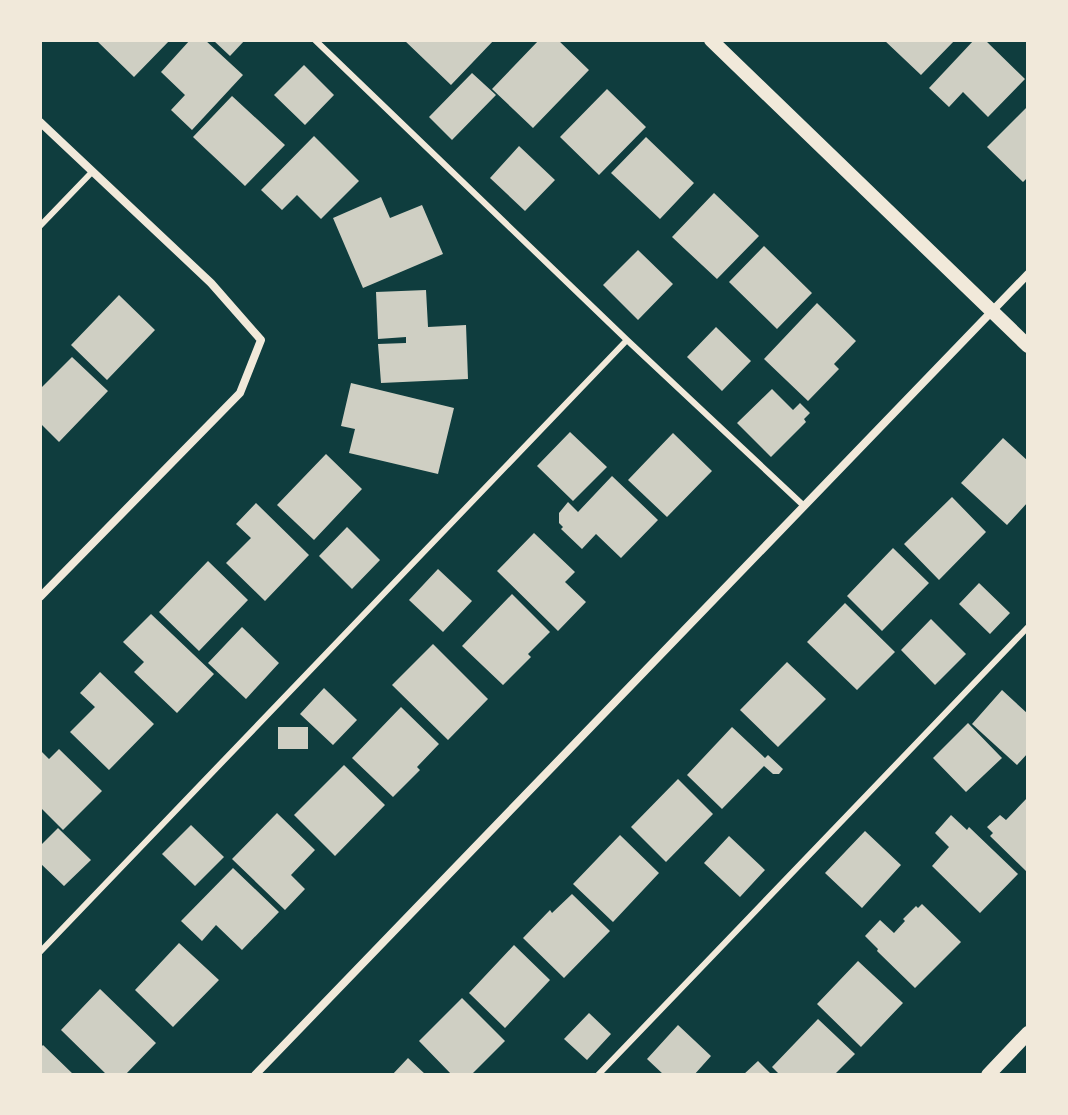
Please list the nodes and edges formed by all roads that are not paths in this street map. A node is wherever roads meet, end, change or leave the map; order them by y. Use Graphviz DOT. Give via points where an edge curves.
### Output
graph roads {
  1 [pos="315,40"];
  2 [pos="711,40"];
  3 [pos="40,122"];
  4 [pos="92,172"];
  5 [pos="40,226"];
  6 [pos="1028,274"];
  7 [pos="993,312"];
  8 [pos="627,340"];
  9 [pos="1028,346"];
  10 [pos="804,506"];
  11 [pos="40,597"];
  12 [pos="1028,627"];
  13 [pos="40,952"];
  14 [pos="1028,1033"];
  15 [pos="255,1075"];
  16 [pos="598,1075"];
  17 [pos="988,1075"];
  1 -- 8 [label="lane"];
  2 -- 7 [label="street"];
  3 -- 4 [label="street"];
  4 -- 5 [label="lane"];
  4 -- 11 [label="street" via="211,283 261,340 240,393"];
  6 -- 7 [label="street"];
  7 -- 9 [label="street"];
  7 -- 10 [label="street"];
  8 -- 10 [label="lane"];
  8 -- 13 [label="lane"];
  10 -- 15 [label="street"];
  12 -- 16 [label="lane"];
  14 -- 17 [label="street"];
}
